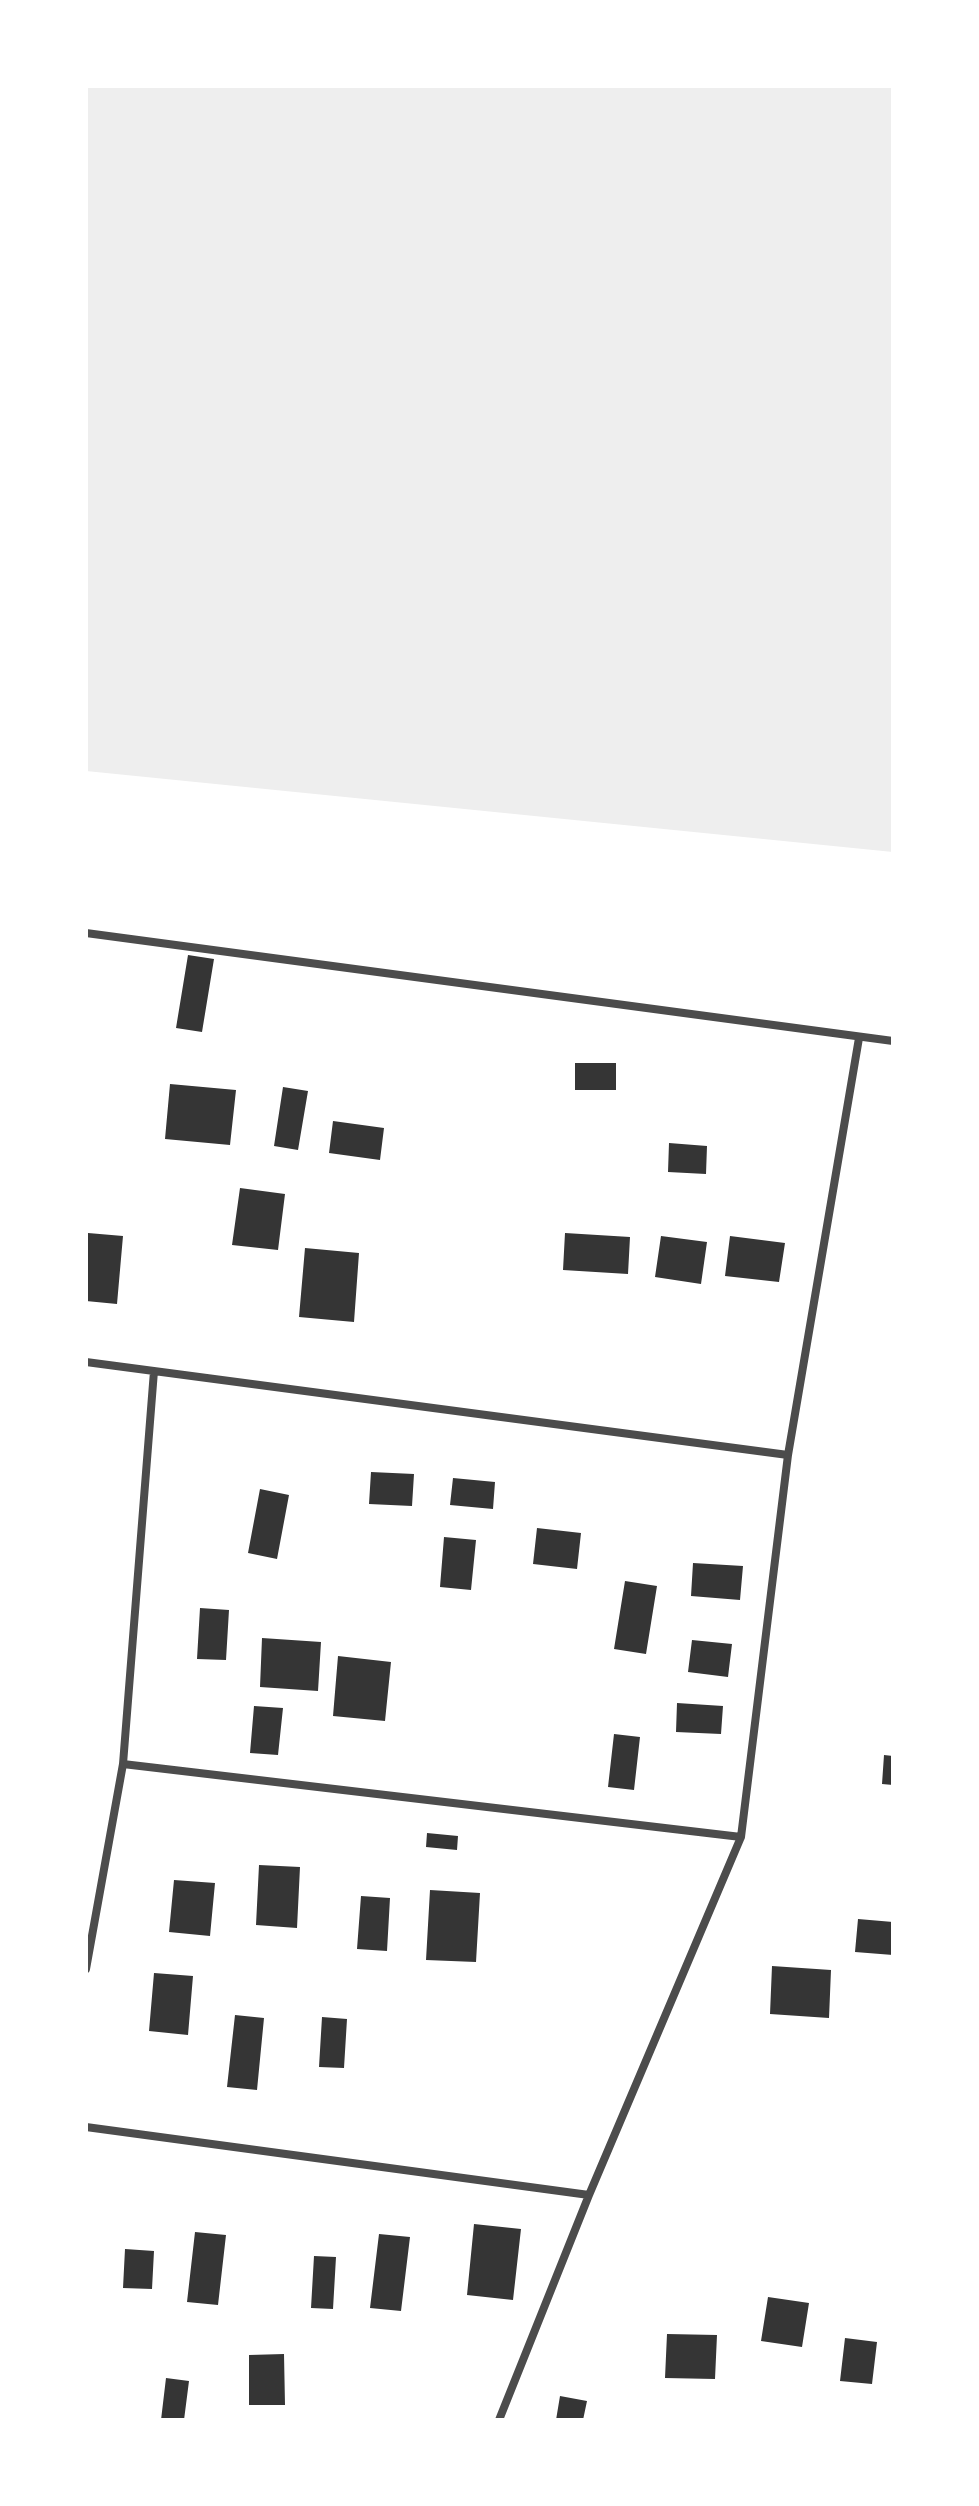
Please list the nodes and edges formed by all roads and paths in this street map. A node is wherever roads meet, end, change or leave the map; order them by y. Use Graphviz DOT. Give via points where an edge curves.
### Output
graph roads {
  1 [pos="86,933"];
  2 [pos="859,1038"];
  3 [pos="893,1041"];
  4 [pos="86,1362"];
  5 [pos="154,1371"];
  6 [pos="788,1455"];
  7 [pos="123,1764"];
  8 [pos="741,1837"];
  9 [pos="86,1969"];
  10 [pos="86,2127"];
  11 [pos="589,2195"];
  12 [pos="499,2420"];
  1 -- 2 [label="street"];
  2 -- 3 [label="street"];
  2 -- 6 [label="street"];
  4 -- 5 [label="street"];
  5 -- 6 [label="street"];
  5 -- 7 [label="street"];
  6 -- 8 [label="street"];
  7 -- 8 [label="street"];
  7 -- 9 [label="street"];
  8 -- 11 [label="street"];
  10 -- 11 [label="street"];
  11 -- 12 [label="street"];
}
